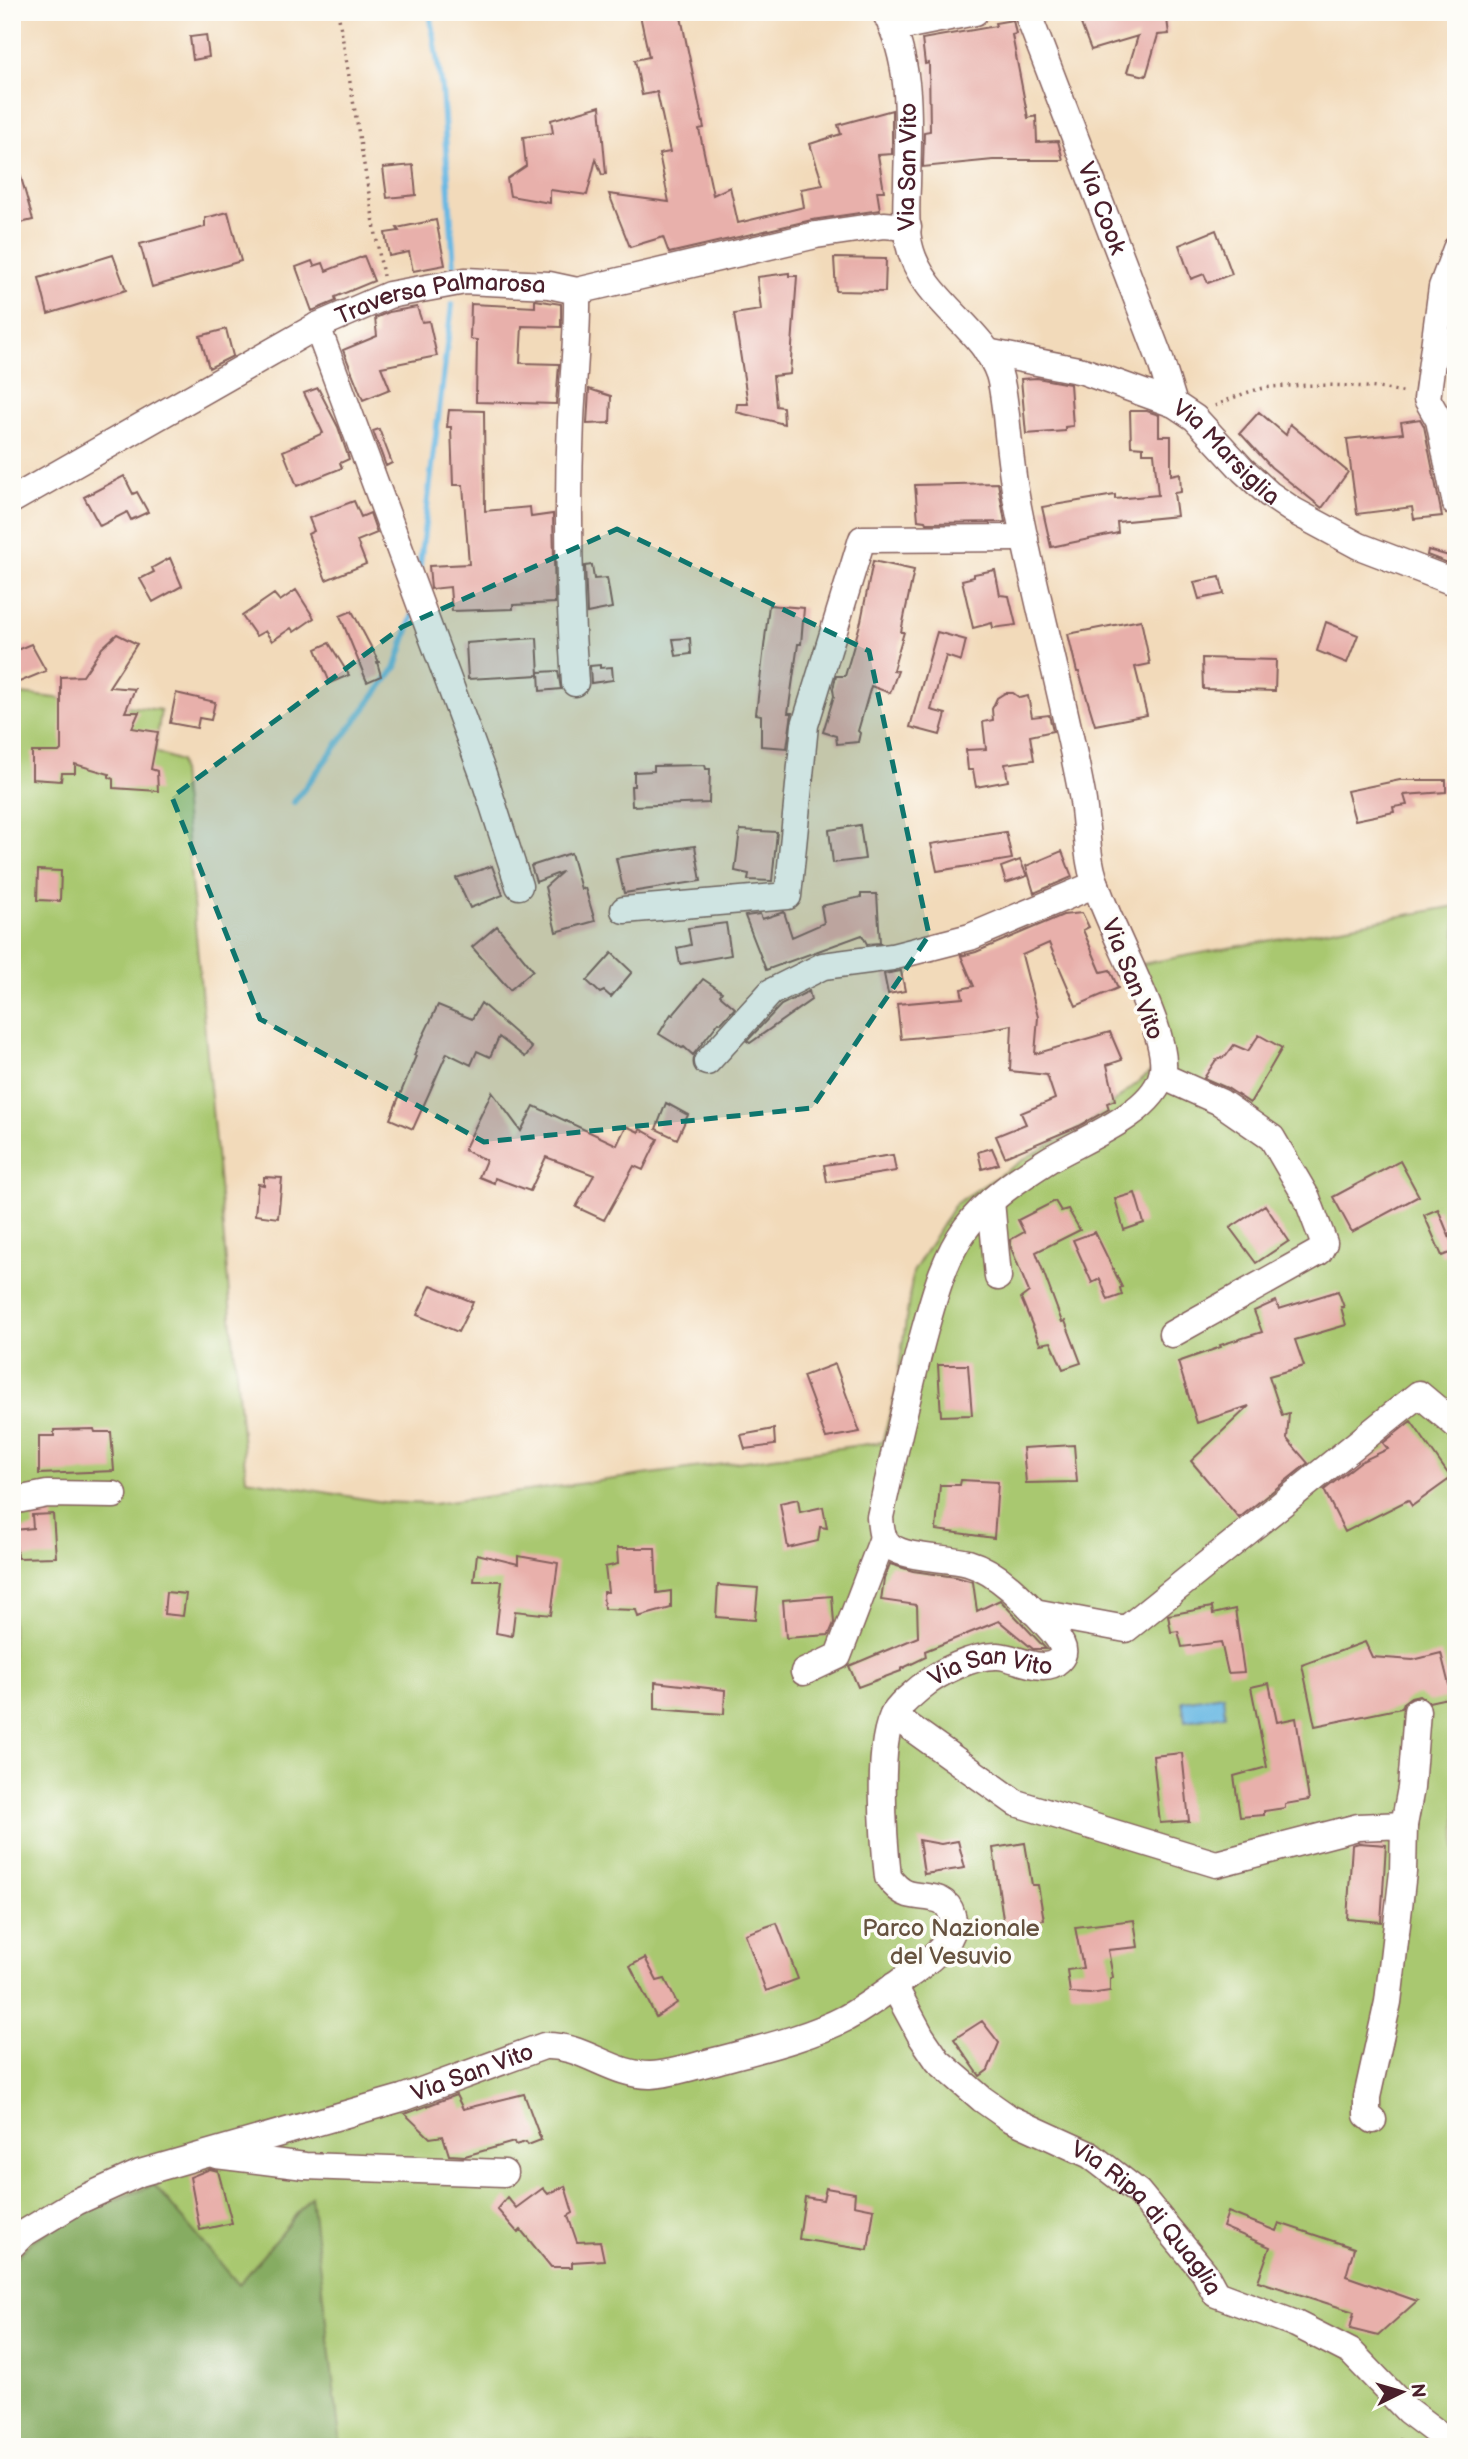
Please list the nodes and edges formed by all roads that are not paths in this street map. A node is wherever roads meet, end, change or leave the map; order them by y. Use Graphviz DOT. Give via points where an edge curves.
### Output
graph roads {
  1 [pos="975,12"];
  2 [pos="1027,12"];
  3 [pos="890,20"];
  4 [pos="908,226"];
  5 [pos="1456,250"];
  6 [pos="577,291"];
  7 [pos="317,326"];
  8 [pos="987,352"];
  9 [pos="1185,411"];
  10 [pos="12,500"];
  11 [pos="1456,504"];
  12 [pos="1025,538"];
  13 [pos="1456,583"];
  14 [pos="575,683"];
  15 [pos="1096,884"];
  16 [pos="519,886"];
  17 [pos="624,910"];
  18 [pos="707,1062"];
  19 [pos="1162,1076"];
  20 [pos="991,1201"];
  21 [pos="998,1277"];
  22 [pos="1172,1334"];
  23 [pos="1456,1425"];
  24 [pos="114,1495"];
  25 [pos="12,1501"];
  26 [pos="883,1538"];
  27 [pos="1034,1612"];
  28 [pos="804,1672"];
  29 [pos="1417,1711"];
  30 [pos="893,1715"];
  31 [pos="1404,1825"];
  32 [pos="894,1986"];
  33 [pos="1373,2120"];
  34 [pos="204,2154"];
  35 [pos="504,2172"];
  36 [pos="12,2245"];
  37 [pos="1456,2446"];
  1 -- 3 [label="street"];
  2 -- 9 [label="street, Via Cook" via="1160,359"];
  3 -- 4 [label="street, Via San Vito" via="904,63 908,98"];
  4 -- 6 [label="street, Traversa Palmarosa" via="816,234"];
  4 -- 8 [label="street, Via San Vito" via="908,243 918,270"];
  5 -- 11 [label="street" via="1442,287 1427,399 1439,420"];
  6 -- 7 [label="street, Traversa Palmarosa" via="549,285 452,282 388,295"];
  6 -- 14 [label="street" via="568,568"];
  7 -- 10 [label="street, Traversa Palmarosa"];
  7 -- 16 [label="street" via="483,774"];
  8 -- 9 [label="street, Via Marsiglia" via="1083,370"];
  8 -- 12 [label="street, Via San Vito" via="1001,381"];
  9 -- 13 [label="street, Via Marsiglia" via="1269,494 1294,510 1359,546"];
  12 -- 15 [label="street, Via San Vito" via="1083,799"];
  12 -- 17 [label="street" via="862,539 805,725 788,896"];
  15 -- 18 [label="street" via="970,937 892,957 823,966 771,992"];
  15 -- 19 [label="street, Via San Vito" via="1156,1029 1165,1059"];
  19 -- 20 [label="street, Via San Vito" via="1138,1107"];
  19 -- 22 [label="street" via="1220,1102 1272,1138 1307,1198 1324,1243 1319,1252"];
  20 -- 21 [label="street"];
  20 -- 26 [label="street, Via San Vito" via="952,1249 935,1292 880,1517"];
  23 -- 27 [label="street" via="1419,1394 1126,1629"];
  24 -- 25 [label="street" via="47,1494"];
  26 -- 27 [label="street, Via San Vito" via="892,1548 968,1563 990,1573"];
  26 -- 28 [label="street" via="838,1656"];
  27 -- 30 [label="street, Via San Vito" via="1064,1647 1057,1662 1035,1665 997,1656 981,1658 926,1683"];
  29 -- 31 [label="street"];
  30 -- 31 [label="street, Via San Vito" via="1016,1803 1216,1864 1358,1827"];
  30 -- 32 [label="street, Via San Vito" via="886,1742 883,1795 888,1877 906,1893 936,1897 947,1905 953,1931 934,1956"];
  31 -- 33 [label="street" via="1388,2002 1367,2097 1367,2115"];
  32 -- 34 [label="street, Via San Vito" via="843,2020 787,2041 679,2070 635,2073 572,2048 544,2046 402,2098"];
  32 -- 37 [label="street, Via Ripa di Quaglia" via="938,2060 1009,2118 1090,2155 1138,2192 1204,2272 1216,2294 1297,2324 1351,2352 1408,2412"];
  34 -- 35 [label="street" via="305,2166"];
  34 -- 36 [label="street, Via San Vito" via="140,2174 76,2202"];
}
